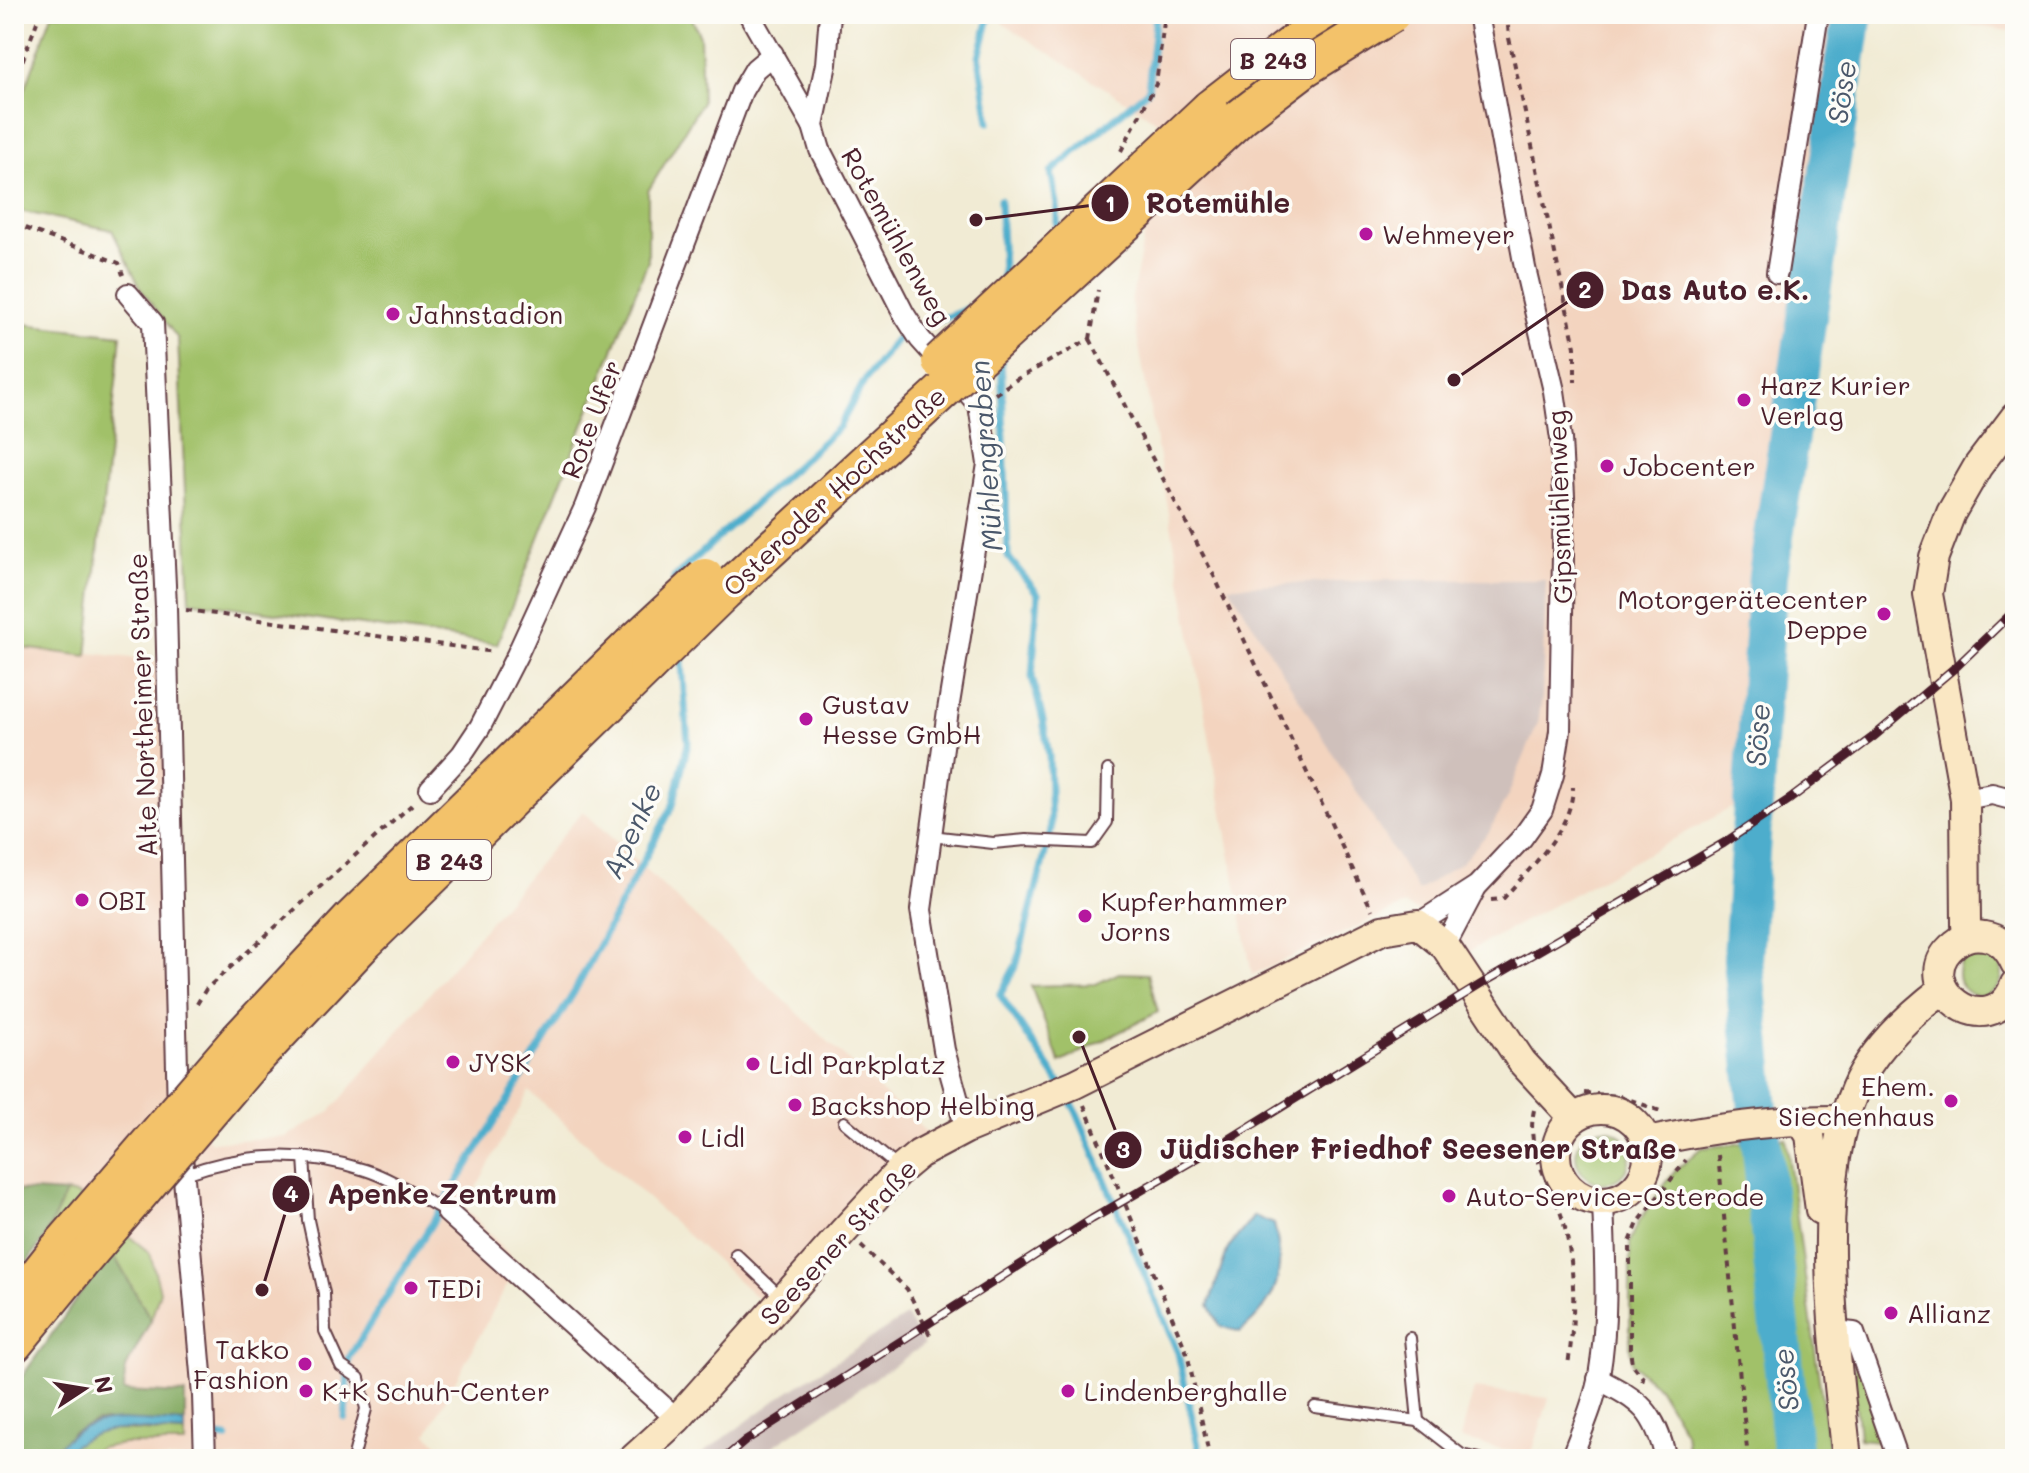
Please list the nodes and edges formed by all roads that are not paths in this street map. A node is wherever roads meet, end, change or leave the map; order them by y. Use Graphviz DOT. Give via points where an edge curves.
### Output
graph roads {
  1 [pos="749,14"];
  2 [pos="830,14"];
  3 [pos="1340,14"];
  4 [pos="1392,14"];
  5 [pos="1478,14"];
  6 [pos="1818,14"];
  7 [pos="773,54"];
  8 [pos="813,126"];
  9 [pos="1777,273"];
  10 [pos="128,294"];
  11 [pos="2015,417"];
  12 [pos="639,656"];
  13 [pos="1108,770"];
  14 [pos="430,789"];
  15 [pos="1965,799"];
  16 [pos="2015,800"];
  17 [pos="931,836"];
  18 [pos="1477,886"];
  19 [pos="1418,924"];
  20 [pos="1969,936"];
  21 [pos="1445,946"];
  22 [pos="2012,948"];
  23 [pos="1943,989"];
  24 [pos="2013,993"];
  25 [pos="1863,1073"];
  26 [pos="1574,1118"];
  27 [pos="1795,1120"];
  28 [pos="1844,1120"];
  29 [pos="844,1122"];
  30 [pos="966,1129"];
  31 [pos="1647,1142"];
  32 [pos="304,1157"];
  33 [pos="901,1169"];
  34 [pos="185,1174"];
  35 [pos="1603,1202"];
  36 [pos="441,1210"];
  37 [pos="736,1254"];
  38 [pos="1831,1257"];
  39 [pos="68,1258"];
  40 [pos="785,1300"];
  41 [pos="14,1305"];
  42 [pos="1834,1331"];
  43 [pos="1410,1338"];
  44 [pos="14,1344"];
  45 [pos="1598,1379"];
  46 [pos="1315,1407"];
  47 [pos="677,1419"];
  48 [pos="1418,1421"];
  49 [pos="205,1459"];
  50 [pos="353,1459"];
  51 [pos="633,1459"];
  52 [pos="1480,1459"];
  53 [pos="1571,1459"];
  54 [pos="1666,1459"];
  55 [pos="1847,1459"];
  56 [pos="1898,1459"];
  1 -- 7 [label="street"];
  2 -- 8 [label="street, Rotemühlenweg"];
  3 -- 12 [label="highway, Osteroder Hochstraße / B 243, bridge" via="1295,42 1181,133"];
  4 -- 12 [label="highway, Osteroder Hochstraße / B 243, bridge" via="1305,68 1242,116 724,592"];
  5 -- 18 [label="street, Gipsmühlenweg" via="1525,268 1554,391 1564,496 1560,731 1553,775 1542,810"];
  6 -- 9 [label="street"];
  7 -- 8 [label="street"];
  7 -- 14 [label="street, Rote Ufer" via="755,69 742,91 585,507 517,655 480,727"];
  8 -- 17 [label="street, Rotemühlenweg" via="820,150 904,314 979,405 988,464"];
  10 -- 34 [label="street, Alte Northeimer Straße" via="153,323 166,607 176,1096"];
  11 -- 15 [label="street" via="1951,513 1934,557 1928,594"];
  12 -- 39 [label="highway, B 243, bridge" via="353,917"];
  13 -- 17 [label="lane" via="1107,822 1092,843 993,843"];
  15 -- 16 [label="street" via="1992,794"];
  15 -- 20 [label="street"];
  17 -- 30 [label="street, Rotemühlenweg" via="921,910 944,1050"];
  18 -- 19 [label="street, Gipsmühlenweg"];
  18 -- 21 [label="street, Gipsmühlenweg"];
  19 -- 21 [label="street"];
  19 -- 30 [label="street, Seesener Straße" via="1382,930 1075,1084"];
  20 -- 22 [label="street" via="1988,937"];
  20 -- 23 [label="street" via="1944,957"];
  21 -- 26 [label="street" via="1522,1062"];
  23 -- 24 [label="street" via="1954,1003 1978,1012 1996,1008"];
  23 -- 25 [label="street" via="1893,1034"];
  25 -- 27 [label="street"];
  25 -- 28 [label="street"];
  26 -- 31 [label="street" via="1594,1110 1616,1111 1632,1119"];
  26 -- 35 [label="street" via="1556,1147 1559,1173 1578,1195"];
  27 -- 28 [label="street"];
  27 -- 31 [label="street"];
  27 -- 38 [label="street" via="1810,1135"];
  28 -- 38 [label="street" via="1834,1174"];
  29 -- 33 [label="lane"];
  30 -- 33 [label="street, Seesener Straße"];
  31 -- 35 [label="street" via="1648,1163 1634,1189"];
  32 -- 34 [label="lane" via="252,1157"];
  32 -- 36 [label="lane" via="367,1171"];
  32 -- 50 [label="lane" via="325,1331 341,1366 359,1378 366,1409"];
  33 -- 40 [label="street, Seesener Straße"];
  34 -- 49 [label="street, Alte Northeimer Straße"];
  35 -- 45 [label="street" via="1607,1290"];
  36 -- 47 [label="street"];
  37 -- 40 [label="lane"];
  38 -- 42 [label="street"];
  39 -- 41 [label="highway, B 243"];
  39 -- 44 [label="highway, B 243"];
  40 -- 47 [label="street, Seesener Straße"];
  42 -- 55 [label="street"];
  42 -- 56 [label="street" via="1854,1333"];
  43 -- 48 [label="lane"];
  45 -- 53 [label="street"];
  45 -- 54 [label="street" via="1636,1399 1660,1429"];
  46 -- 48 [label="lane"];
  47 -- 51 [label="street, Seesener Straße"];
  48 -- 52 [label="lane" via="1462,1455"];
}
